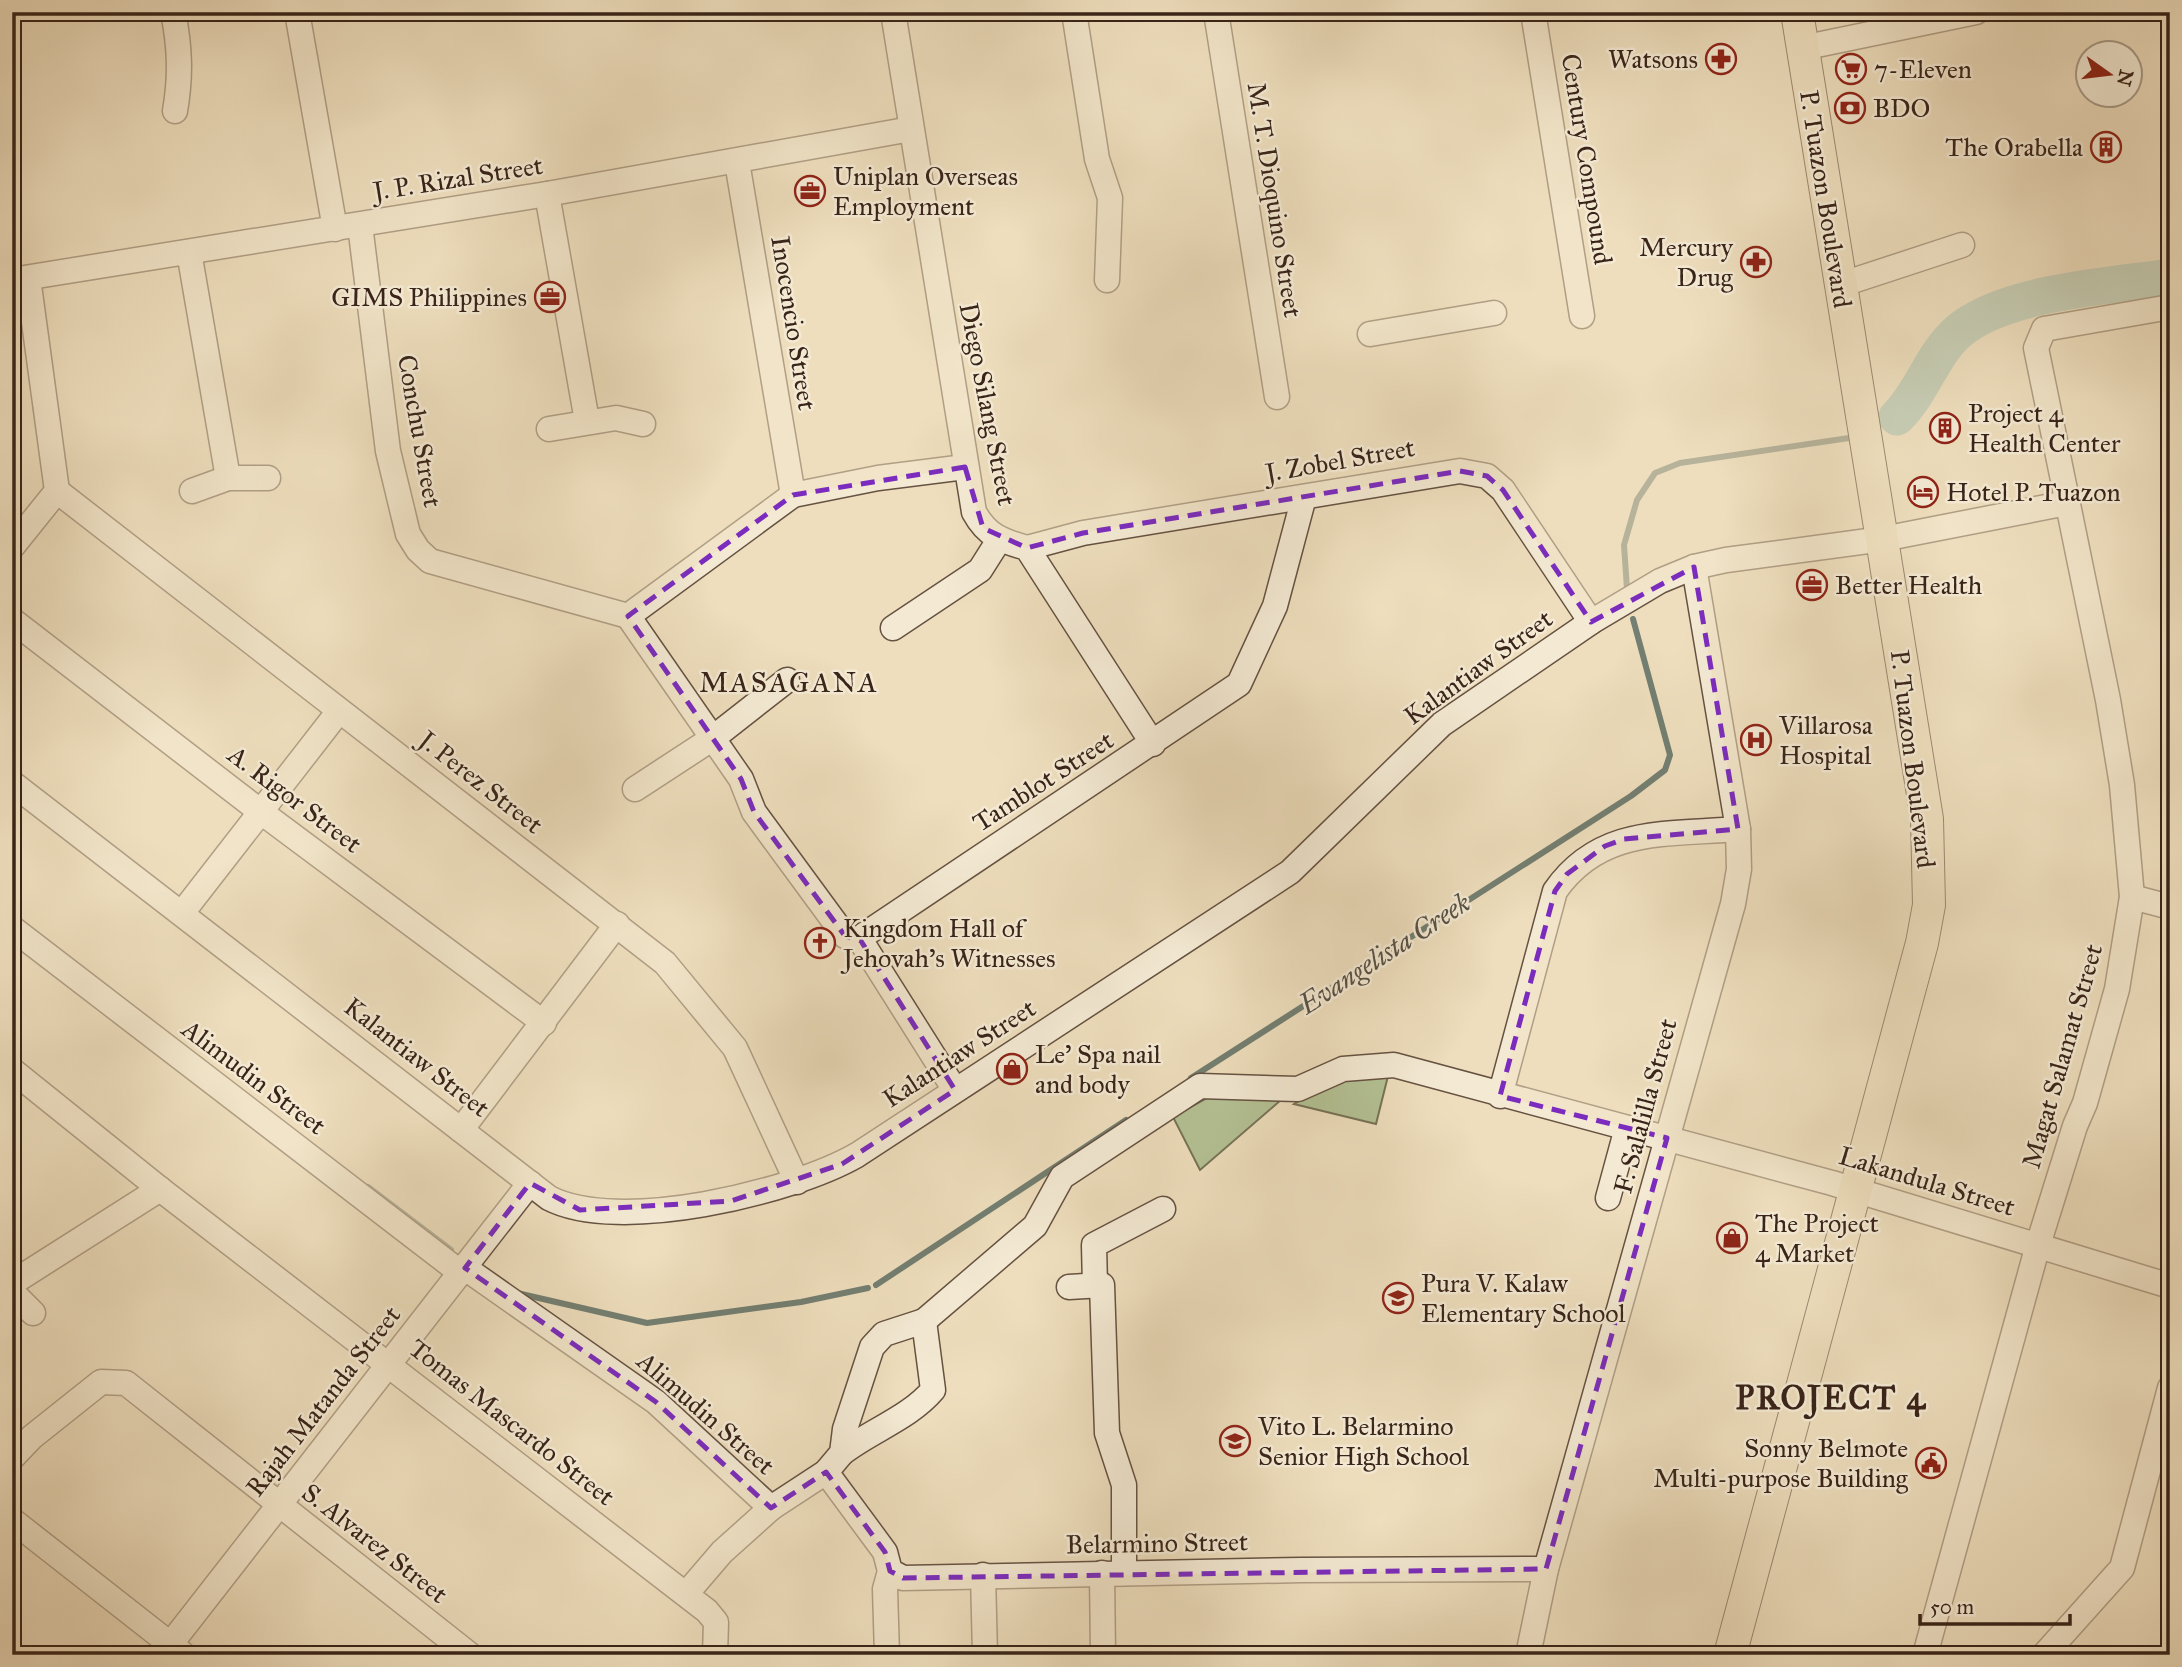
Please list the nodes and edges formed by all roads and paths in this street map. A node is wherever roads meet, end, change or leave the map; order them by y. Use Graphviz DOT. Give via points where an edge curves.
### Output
graph roads {
  1 [pos="173,12"];
  2 [pos="297,12"];
  3 [pos="893,12"];
  4 [pos="1074,12"];
  5 [pos="1216,12"];
  6 [pos="1532,12"];
  7 [pos="1797,12"];
  8 [pos="1976,12"];
  9 [pos="1802,48"];
  10 [pos="175,111"];
  11 [pos="911,129"];
  12 [pos="737,162"];
  13 [pos="547,194"];
  14 [pos="360,225"];
  15 [pos="335,229"];
  16 [pos="1962,245"];
  17 [pos="189,252"];
  18 [pos="20,279"];
  19 [pos="1107,280"];
  20 [pos="1840,285"];
  21 [pos="2170,307"];
  22 [pos="1494,313"];
  23 [pos="1582,316"];
  24 [pos="1370,334"];
  25 [pos="1276,397"];
  26 [pos="587,421"];
  27 [pos="643,424"];
  28 [pos="549,429"];
  29 [pos="965,467"];
  30 [pos="228,478"];
  31 [pos="268,478"];
  32 [pos="57,491"];
  33 [pos="192,491"];
  34 [pos="793,495"];
  35 [pos="1304,497"];
  36 [pos="2067,503"];
  37 [pos="1882,539"];
  38 [pos="999,540"];
  39 [pos="12,547"];
  40 [pos="1027,548"];
  41 [pos="1694,566"];
  42 [pos="628,616"];
  43 [pos="12,620"];
  44 [pos="1591,622"];
  45 [pos="893,628"];
  46 [pos="787,680"];
  47 [pos="339,711"];
  48 [pos="713,738"];
  49 [pos="1153,744"];
  50 [pos="12,783"];
  51 [pos="635,789"];
  52 [pos="261,811"];
  53 [pos="1738,829"];
  54 [pos="2132,898"];
  55 [pos="2170,907"];
  56 [pos="182,914"];
  57 [pos="617,925"];
  58 [pos="12,928"];
  59 [pos="861,941"];
  60 [pos="544,1023"];
  61 [pos="12,1070"];
  62 [pos="955,1090"];
  63 [pos="1500,1096"];
  64 [pos="1627,1128"];
  65 [pos="461,1130"];
  66 [pos="1667,1138"];
  67 [pos="797,1182"];
  68 [pos="530,1184"];
  69 [pos="160,1189"];
  70 [pos="1854,1190"];
  71 [pos="1608,1198"];
  72 [pos="1163,1209"];
  73 [pos="2038,1245"];
  74 [pos="463,1270"];
  75 [pos="12,1283"];
  76 [pos="1095,1286"];
  77 [pos="2170,1286"];
  78 [pos="1069,1287"];
  79 [pos="12,1292"];
  80 [pos="33,1313"];
  81 [pos="924,1321"];
  82 [pos="389,1364"];
  83 [pos="2170,1388"];
  84 [pos="842,1453"];
  85 [pos="12,1458"];
  86 [pos="826,1472"];
  87 [pos="278,1505"];
  88 [pos="771,1508"];
  89 [pos="12,1520"];
  90 [pos="1546,1569"];
  91 [pos="890,1571"];
  92 [pos="1113,1573"];
  93 [pos="983,1575"];
  94 [pos="687,1594"];
  95 [pos="172,1651"];
  96 [pos="470,1655"];
  97 [pos="715,1655"];
  98 [pos="887,1655"];
  99 [pos="985,1655"];
  100 [pos="1103,1655"];
  101 [pos="1528,1655"];
  102 [pos="1730,1655"];
  103 [pos="1926,1655"];
  104 [pos="2044,1655"];
  1 -- 10 [label="street" via="180,46"];
  2 -- 15 [label="street"];
  3 -- 11 [label="street, Diego Silang Street"];
  4 -- 19 [label="street" via="1097,159 1110,198"];
  5 -- 25 [label="street, M. T. Dioquino Street"];
  6 -- 23 [label="street, Century Compound"];
  7 -- 9 [label="main road, P. Tuazon Boulevard"];
  8 -- 9 [label="street"];
  9 -- 20 [label="main road, P. Tuazon Boulevard"];
  11 -- 12 [label="street, J. P. Rizal Street"];
  11 -- 29 [label="street, Diego Silang Street"];
  12 -- 13 [label="street, J. P. Rizal Street"];
  12 -- 34 [label="street, Inocencio Street"];
  13 -- 14 [label="street, J. P. Rizal Street"];
  13 -- 26 [label="street"];
  14 -- 15 [label="street, J. P. Rizal Street"];
  14 -- 42 [label="street, Conchu Street" via="388,451 408,534 418,550 430,561"];
  15 -- 17 [label="street, J. P. Rizal Street"];
  16 -- 20 [label="street"];
  17 -- 18 [label="street, J. P. Rizal Street"];
  17 -- 30 [label="street"];
  18 -- 32 [label="street"];
  20 -- 37 [label="main road, P. Tuazon Boulevard"];
  21 -- 36 [label="street, Magat Salamat Street" via="2044,329 2039,337 2038,361"];
  22 -- 24 [label="street"];
  26 -- 27 [label="street" via="616,418"];
  26 -- 28 [label="street"];
  29 -- 34 [label="street"];
  29 -- 38 [label="street, Diego Silang Street" via="974,512 983,528"];
  30 -- 31 [label="street"];
  30 -- 33 [label="street"];
  32 -- 39 [label="street"];
  32 -- 47 [label="street, J. Perez Street"];
  34 -- 42 [label="street"];
  35 -- 40 [label="street, J. Zobel Street" via="1083,533"];
  35 -- 44 [label="street, J. Zobel Street" via="1460,471 1487,476 1503,490"];
  35 -- 49 [label="street, Tamblot Street" via="1275,606 1239,684"];
  36 -- 37 [label="street, Kalantiaw Street"];
  36 -- 54 [label="street, Magat Salamat Street" via="2118,761"];
  37 -- 41 [label="street, Kalantiaw Street"];
  37 -- 70 [label="main road, P. Tuazon Boulevard" via="1927,819 1929,905"];
  38 -- 40 [label="street, Diego Silang Street"];
  38 -- 45 [label="street" via="980,570"];
  40 -- 49 [label="street"];
  41 -- 44 [label="street, Kalantiaw Street"];
  41 -- 53 [label="street, F. Salalilla Street"];
  42 -- 48 [label="street"];
  43 -- 52 [label="street, A. Rigor Street"];
  44 -- 62 [label="street, Kalantiaw Street" via="1442,724 1290,872"];
  46 -- 48 [label="street"];
  47 -- 52 [label="street"];
  47 -- 57 [label="street, J. Perez Street"];
  48 -- 51 [label="street"];
  48 -- 59 [label="street" via="741,779 754,812 837,926 845,936"];
  49 -- 59 [label="street, Tamblot Street"];
  50 -- 56 [label="street, Kalantiaw Street"];
  52 -- 56 [label="street"];
  52 -- 60 [label="street, A. Rigor Street"];
  53 -- 63 [label="street" via="1624,839 1605,846 1567,874 1555,891"];
  53 -- 66 [label="street, F. Salalilla Street" via="1740,869 1733,904"];
  54 -- 55 [label="street"];
  54 -- 73 [label="street, Magat Salamat Street" via="2118,989"];
  56 -- 65 [label="street, Kalantiaw Street"];
  57 -- 60 [label="street"];
  57 -- 67 [label="street, J. Perez Street" via="665,963 735,1048"];
  58 -- 74 [label="street, Alimudin Street"];
  59 -- 62 [label="street"];
  60 -- 65 [label="street"];
  61 -- 69 [label="street, Tomas Mascardo Street"];
  62 -- 67 [label="street, Kalantiaw Street" via="857,1155"];
  63 -- 64 [label="street, Lakandula Street"];
  63 -- 81 [label="street, Lakandula Street" via="1394,1065 1343,1069 1298,1089 1200,1086 1062,1177 1035,1226"];
  64 -- 66 [label="street, Lakandula Street"];
  64 -- 71 [label="street"];
  65 -- 68 [label="street, Kalantiaw Street"];
  66 -- 70 [label="street, Lakandula Street"];
  66 -- 90 [label="street, F. Salalilla Street"];
  67 -- 68 [label="street, Kalantiaw Street" via="731,1201 618,1212 563,1205"];
  68 -- 74 [label="street, Rajah Matanda Street"];
  69 -- 75 [label="street"];
  69 -- 82 [label="street, Tomas Mascardo Street"];
  70 -- 73 [label="street, Lakandula Street"];
  70 -- 102 [label="main road, P. Tuazon Boulevard"];
  72 -- 76 [label="street" via="1094,1245"];
  73 -- 77 [label="street, Lakandula Street"];
  73 -- 103 [label="street, Magat Salamat Street"];
  74 -- 82 [label="street, Rajah Matanda Street"];
  74 -- 88 [label="street, Alimudin Street" via="656,1402"];
  76 -- 78 [label="street"];
  76 -- 92 [label="street" via="1102,1285 1107,1433 1124,1485"];
  79 -- 80 [label="street"];
  81 -- 84 [label="street" via="884,1334 872,1347 845,1429"];
  81 -- 84 [label="street" via="933,1390 918,1408"];
  82 -- 87 [label="street, Rajah Matanda Street"];
  82 -- 94 [label="street, Tomas Mascardo Street"];
  83 -- 104 [label="street" via="2122,1568"];
  84 -- 86 [label="street"];
  85 -- 87 [label="street, S. Alvarez Street" via="102,1382 112,1380 126,1383"];
  86 -- 88 [label="street"];
  86 -- 91 [label="street" via="885,1552"];
  87 -- 95 [label="street, Rajah Matanda Street"];
  87 -- 96 [label="street, S. Alvarez Street"];
  88 -- 94 [label="street" via="722,1552"];
  89 -- 95 [label="street"];
  90 -- 92 [label="street, Belarmino Street"];
  90 -- 101 [label="street, F. Salalilla Street"];
  91 -- 93 [label="street, Belarmino Street" via="903,1578"];
  91 -- 98 [label="street" via="885,1589"];
  92 -- 93 [label="street, Belarmino Street"];
  92 -- 100 [label="street"];
  93 -- 99 [label="street"];
  94 -- 97 [label="street, Tomas Mascardo Street" via="716,1622"];
}
